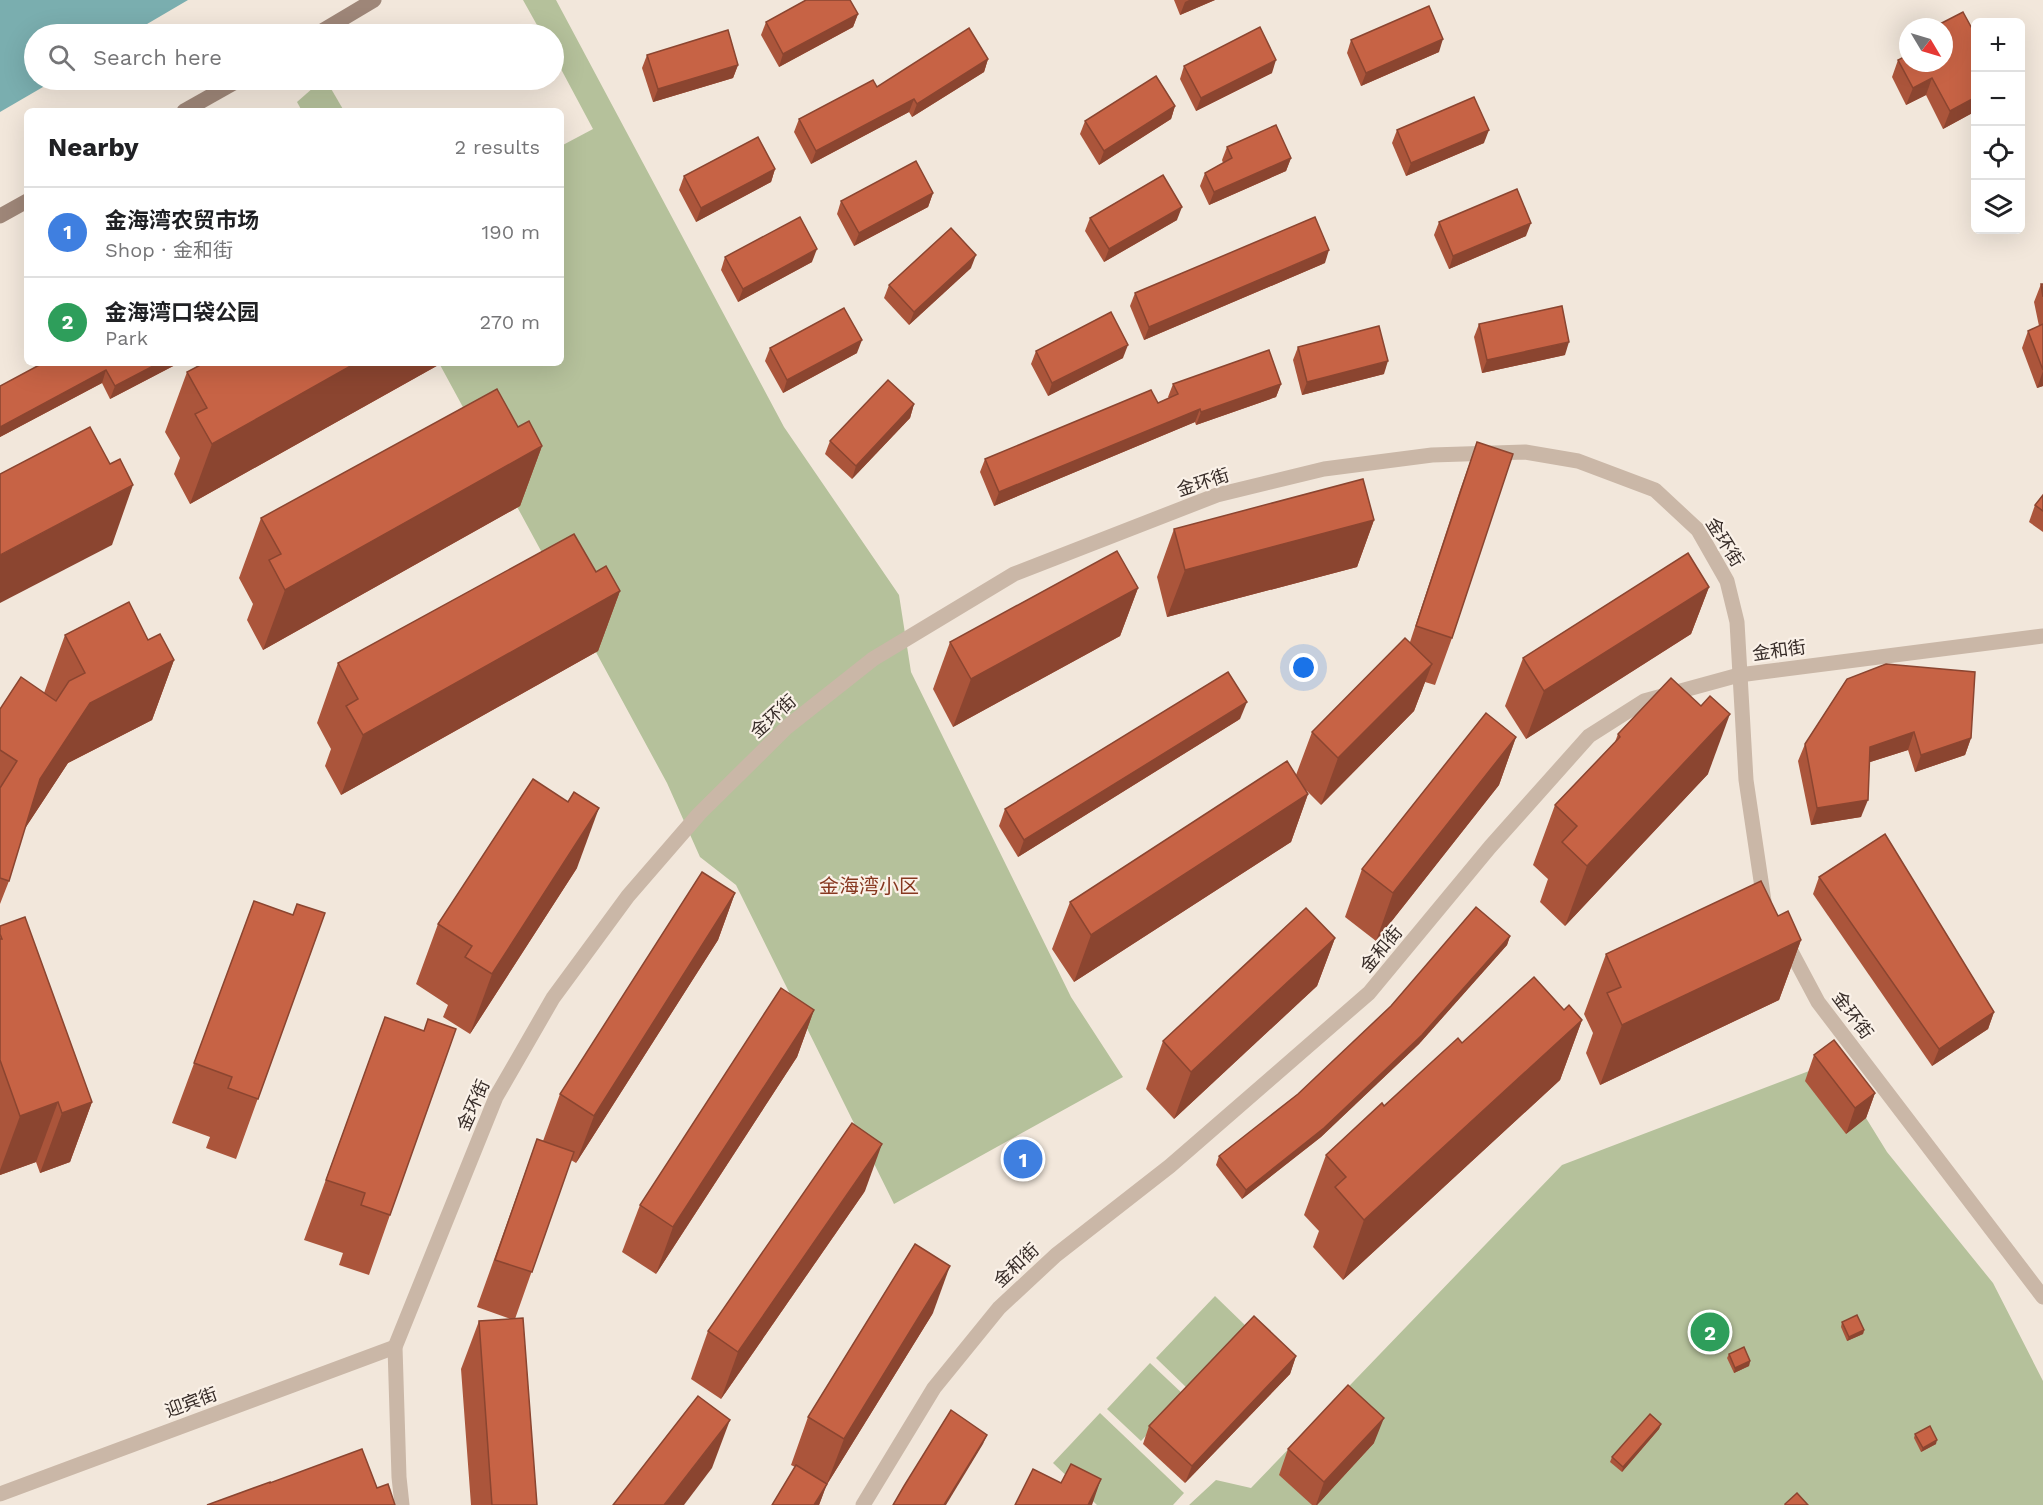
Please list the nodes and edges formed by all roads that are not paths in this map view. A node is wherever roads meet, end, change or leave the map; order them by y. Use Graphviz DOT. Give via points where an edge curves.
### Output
graph roads {
  1 [pos="374,0"];
  2 [pos="333,24"];
  3 [pos="221,90"];
  4 [pos="189,108"];
  5 [pos="24,203"];
  6 [pos="0,216"];
  7 [pos="2043,636"];
  8 [pos="1739,675"];
  9 [pos="1769,910"];
  10 [pos="1780,930"];
  11 [pos="2043,1297"];
  12 [pos="395,1347"];
  13 [pos="0,1494"];
  14 [pos="402,1505"];
  15 [pos="863,1505"];
  1 -- 2 [label="main road"];
  3 -- 4 [label="main road"];
  5 -- 6 [label="main road"];
  7 -- 8 [label="street, 金和街"];
  8 -- 9 [label="street, 金环街" via="1746,780 1763,899"];
  8 -- 12 [label="street, 金环街" via="1737,622 1727,581 1698,530 1655,490 1578,461 1525,452 1432,455 1324,469 1217,495 1014,574 873,659 787,727 699,814 628,896 553,999 496,1097"];
  8 -- 15 [label="street, 金和街" via="1644,701 1589,736 1490,847 1369,993 1170,1166 1056,1255 999,1308 934,1388"];
  10 -- 11 [label="street, 金环街" via="1818,1002"];
  12 -- 13 [label="street, 迎宾街"];
  12 -- 14 [label="street, 金环街"];
}
